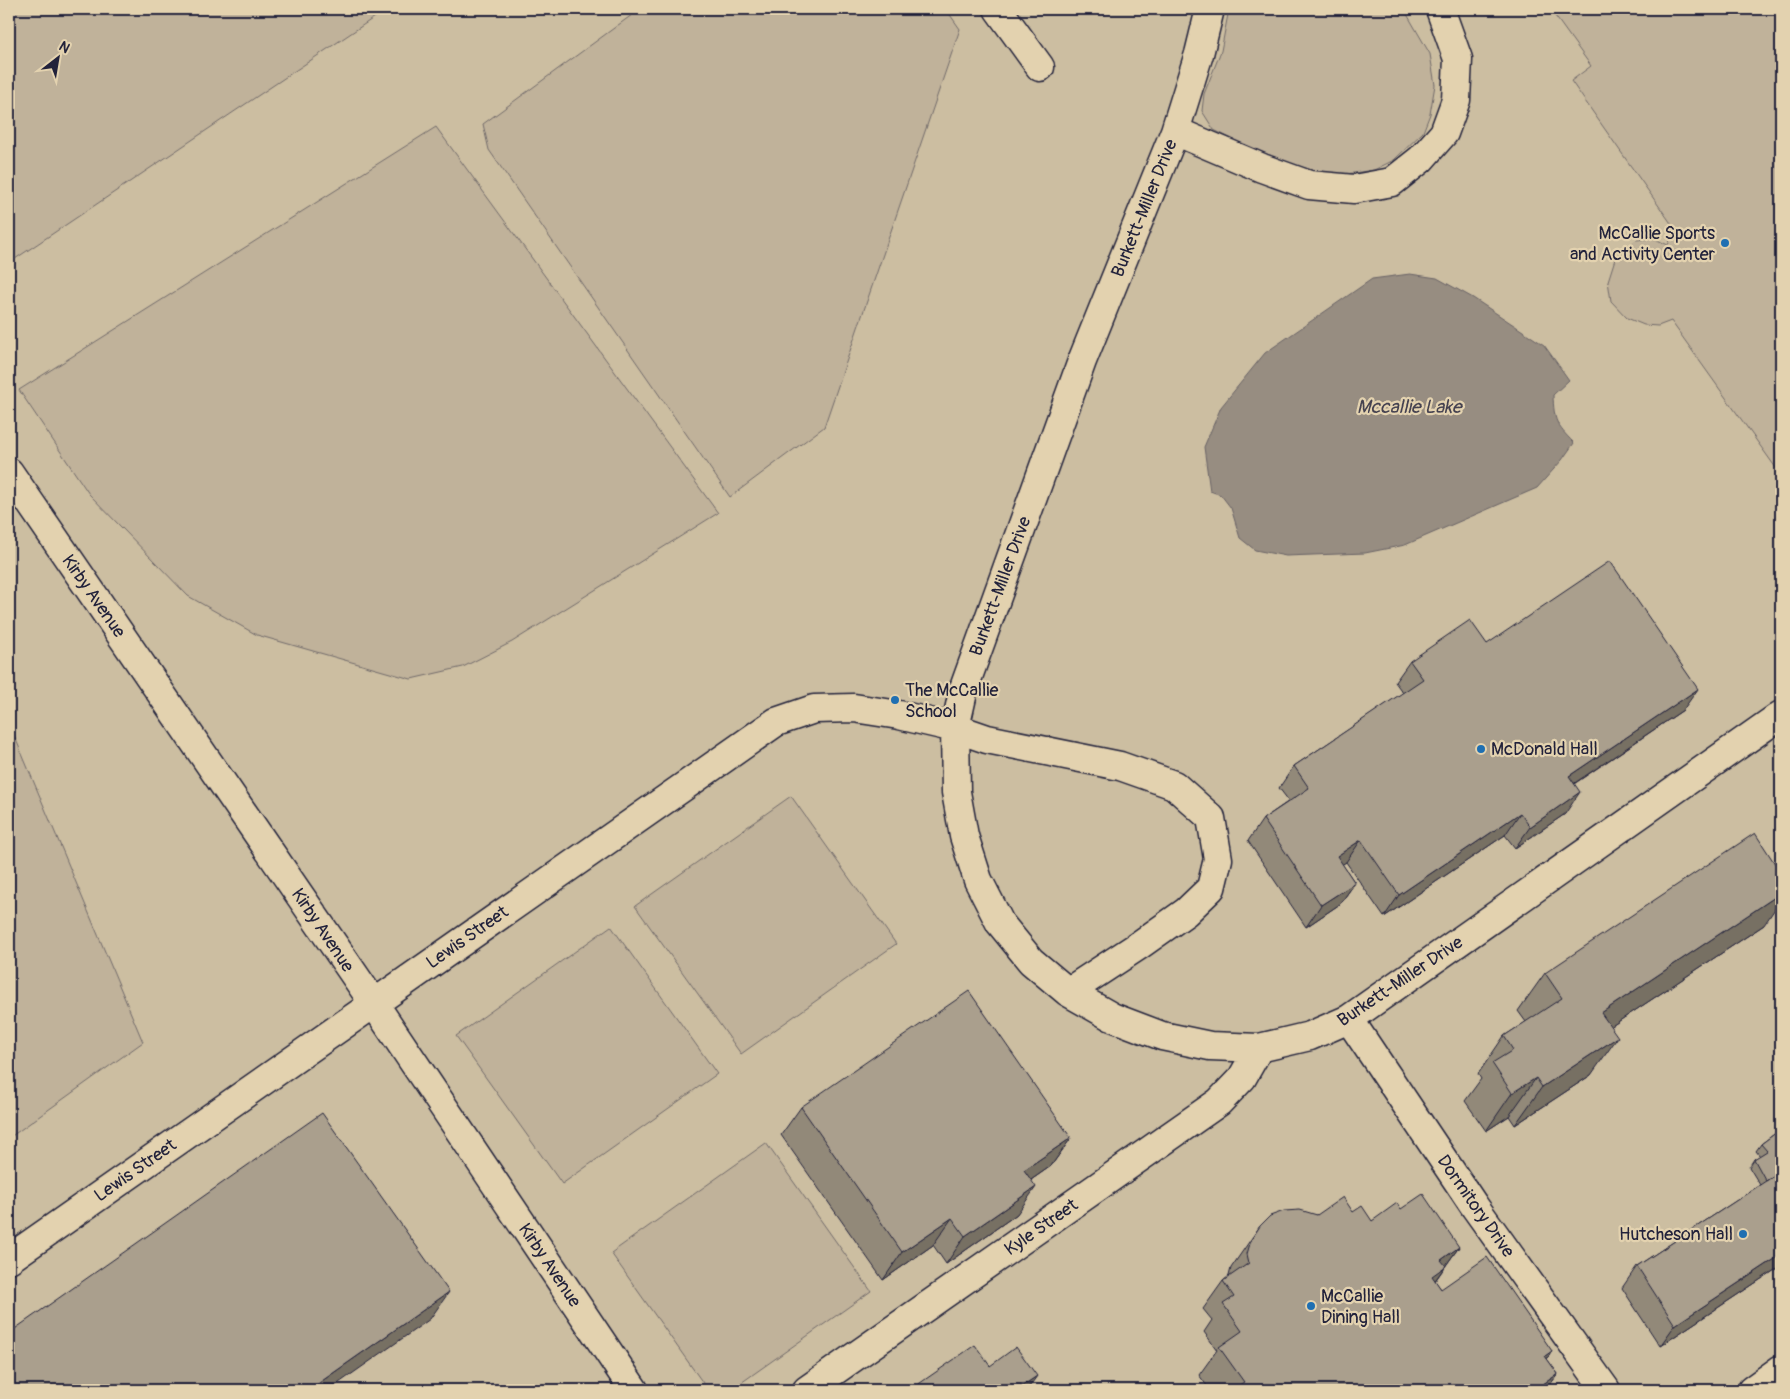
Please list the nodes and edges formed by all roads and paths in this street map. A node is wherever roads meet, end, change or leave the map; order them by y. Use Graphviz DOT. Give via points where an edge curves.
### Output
graph roads {
  1 [pos="998,9"];
  2 [pos="1210,9"];
  3 [pos="1440,9"];
  4 [pos="1040,67"];
  5 [pos="1176,131"];
  6 [pos="9,472"];
  7 [pos="1781,715"];
  8 [pos="955,728"];
  9 [pos="1068,992"];
  10 [pos="373,1002"];
  11 [pos="1349,1020"];
  12 [pos="1260,1048"];
  13 [pos="9,1259"];
  14 [pos="1781,1369"];
  15 [pos="634,1390"];
  16 [pos="807,1390"];
  17 [pos="1606,1390"];
  18 [pos="1752,1390"];
  1 -- 4 [label="street"];
  2 -- 5 [label="street, Burkett-Miller Drive"];
  3 -- 5 [label="street" via="1458,59 1456,100 1444,134 1421,159 1392,182 1354,189 1309,185"];
  5 -- 8 [label="street, Burkett-Miller Drive" via="1082,362 964,688"];
  6 -- 10 [label="street, Kirby Avenue"];
  7 -- 11 [label="street, Burkett-Miller Drive"];
  8 -- 9 [label="street, Burkett-Miller Drive" via="956,792 964,836 978,880 1000,923 1031,961"];
  8 -- 9 [label="street, Lewis Street" via="987,739 1120,766 1174,785 1211,818 1218,859 1211,888 1186,912"];
  8 -- 10 [label="street, Lewis Street" via="854,708 814,709 776,722"];
  9 -- 12 [label="street, Burkett-Miller Drive" via="1112,1017 1162,1036 1210,1046"];
  10 -- 13 [label="street, Lewis Street"];
  10 -- 15 [label="street, Kirby Avenue"];
  11 -- 12 [label="street, Burkett-Miller Drive" via="1310,1036"];
  11 -- 17 [label="street, Dormitory Drive" via="1475,1207"];
  12 -- 16 [label="street, Kyle Street" via="1242,1078 1219,1102"];
  14 -- 18 [label="street"];
}
